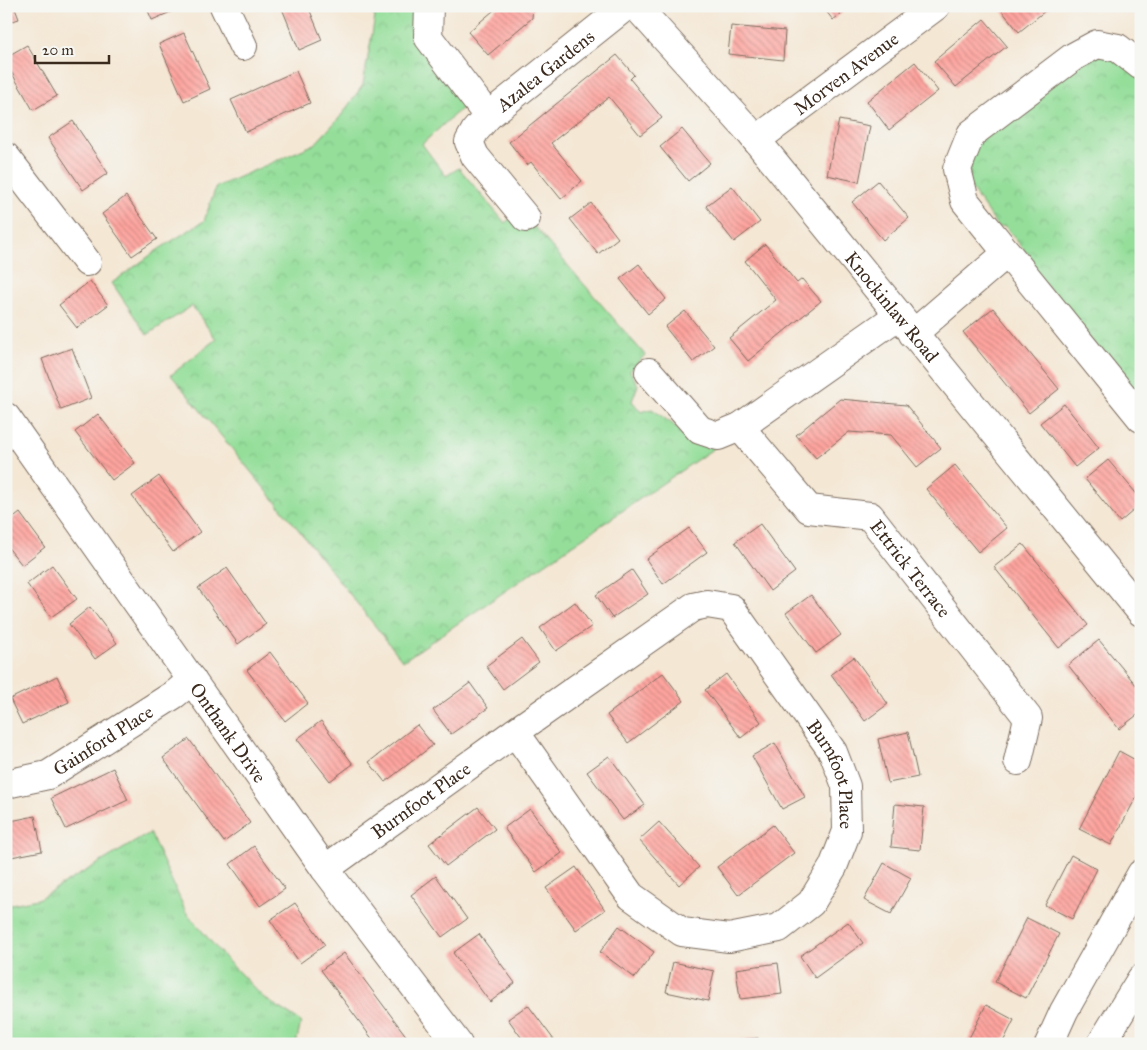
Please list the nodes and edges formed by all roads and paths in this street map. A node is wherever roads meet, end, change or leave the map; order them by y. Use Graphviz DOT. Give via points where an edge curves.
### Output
graph roads {
  1 [pos="224,6"];
  2 [pos="430,6"];
  3 [pos="626,6"];
  4 [pos="636,6"];
  5 [pos="936,6"];
  6 [pos="243,46"];
  7 [pos="1141,66"];
  8 [pos="488,116"];
  9 [pos="756,140"];
  10 [pos="6,157"];
  11 [pos="526,218"];
  12 [pos="1007,253"];
  13 [pos="87,262"];
  14 [pos="906,324"];
  15 [pos="649,372"];
  16 [pos="1141,418"];
  17 [pos="740,427"];
  18 [pos="10,430"];
  19 [pos="1141,612"];
  20 [pos="192,680"];
  21 [pos="515,732"];
  22 [pos="1018,761"];
  23 [pos="6,784"];
  24 [pos="325,868"];
  25 [pos="1141,874"];
  26 [pos="1141,979"];
  27 [pos="458,1044"];
  28 [pos="1049,1044"];
  29 [pos="1102,1044"];
  1 -- 6 [label="street"];
  2 -- 8 [label="street, Azalea Gardens" via="428,37"];
  3 -- 8 [label="street, Azalea Gardens"];
  4 -- 9 [label="street, Knockinlaw Road"];
  5 -- 9 [label="street, Morven Avenue"];
  7 -- 12 [label="street" via="1118,48 1097,44 1073,57 971,134 957,169 965,201"];
  8 -- 11 [label="street, Azalea Gardens" via="469,142 475,156"];
  9 -- 14 [label="street, Knockinlaw Road"];
  10 -- 13 [label="street"];
  12 -- 14 [label="street"];
  12 -- 16 [label="street"];
  14 -- 17 [label="street"];
  14 -- 19 [label="street, Knockinlaw Road"];
  15 -- 17 [label="street" via="700,430 718,436"];
  17 -- 22 [label="street, Ettrick Terrace" via="808,509 870,516 1028,718"];
  18 -- 20 [label="street, Onthank Drive"];
  20 -- 23 [label="street, Gainford Place" via="48,775"];
  20 -- 24 [label="street, Onthank Drive"];
  21 -- 21 [label="street, Burnfoot Place" via="630,896 682,932 729,938 779,928 811,903 833,867 847,831 846,786 832,752 732,608 708,604 693,607"];
  21 -- 24 [label="street, Burnfoot Place"];
  24 -- 27 [label="street, Onthank Drive"];
  25 -- 28 [label="street" via="1064,1011"];
  26 -- 29 [label="street"];
}
